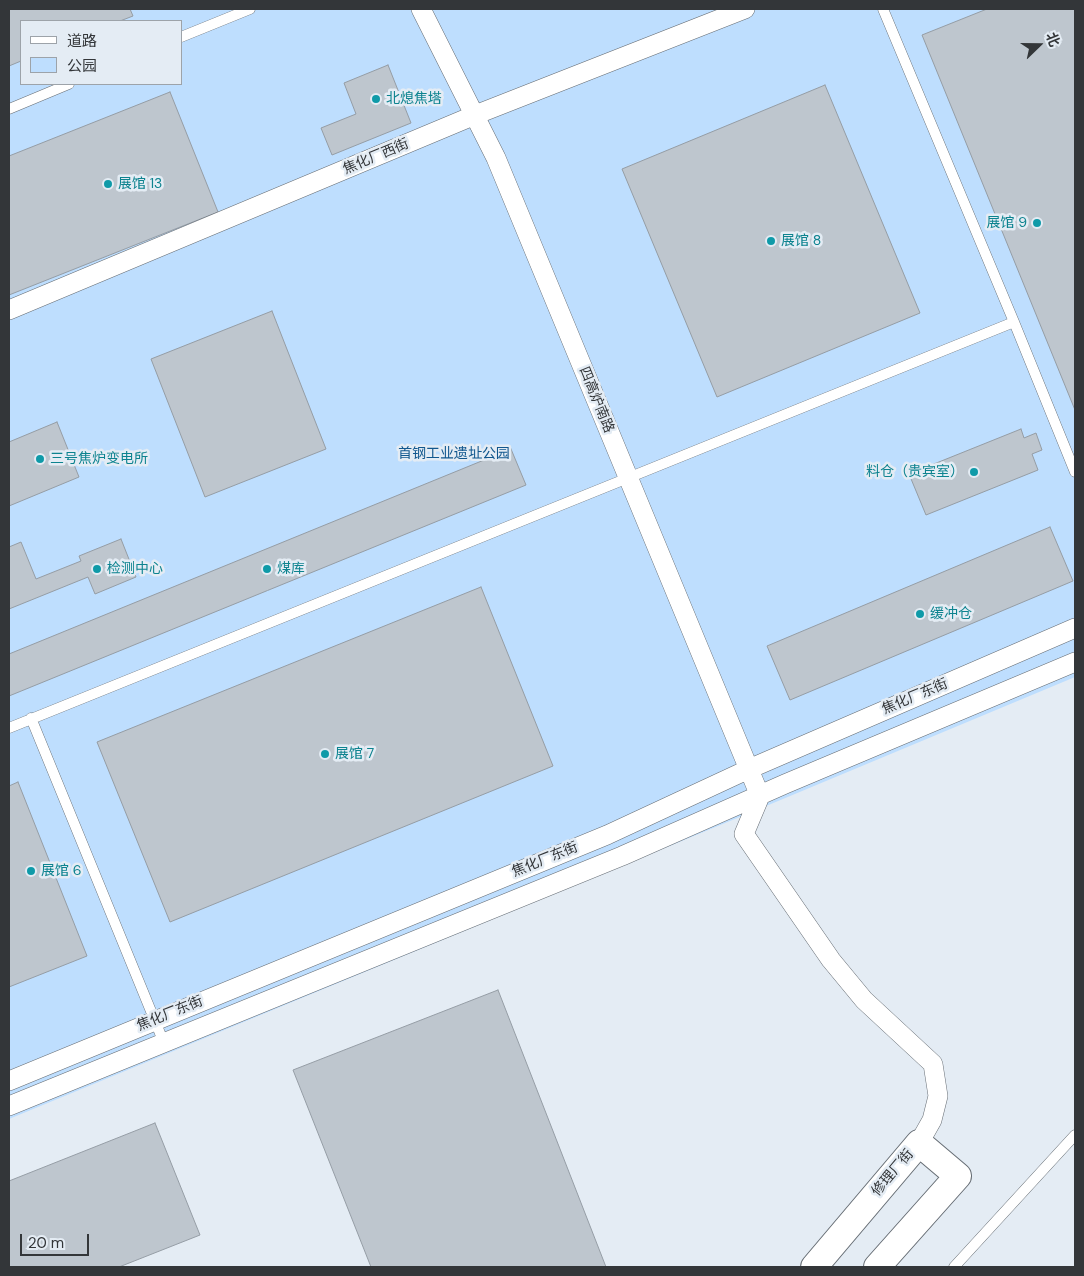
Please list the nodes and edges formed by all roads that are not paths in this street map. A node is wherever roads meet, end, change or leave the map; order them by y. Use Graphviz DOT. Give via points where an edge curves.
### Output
graph roads {
  1 [pos="250,9"];
  2 [pos="421,9"];
  3 [pos="745,9"];
  4 [pos="883,9"];
  5 [pos="182,37"];
  6 [pos="67,85"];
  7 [pos="9,109"];
  8 [pos="475,115"];
  9 [pos="9,310"];
  10 [pos="1014,322"];
  11 [pos="1075,472"];
  12 [pos="628,478"];
  13 [pos="1075,628"];
  14 [pos="1075,662"];
  15 [pos="31,718"];
  16 [pos="9,728"];
  17 [pos="748,769"];
  18 [pos="760,796"];
  19 [pos="154,1020"];
  20 [pos="164,1042"];
  21 [pos="9,1081"];
  22 [pos="9,1106"];
  23 [pos="1075,1135"];
  24 [pos="919,1143"];
  25 [pos="814,1267"];
  26 [pos="877,1267"];
  27 [pos="954,1267"];
  1 -- 5 [label="lane"];
  2 -- 8 [label="street, 四高炉南路"];
  3 -- 8 [label="street, 焦化厂西街"];
  4 -- 10 [label="lane"];
  6 -- 7 [label="lane"];
  8 -- 9 [label="street, 焦化厂西街"];
  8 -- 12 [label="street, 四高炉南路" via="496,158"];
  10 -- 11 [label="lane"];
  10 -- 12 [label="lane"];
  12 -- 15 [label="lane"];
  12 -- 17 [label="street, 四高炉南路"];
  13 -- 17 [label="street, 焦化厂东街"];
  14 -- 18 [label="street, 焦化厂东街"];
  15 -- 16 [label="lane"];
  15 -- 19 [label="lane"];
  17 -- 18 [label="street, 四高炉南路"];
  17 -- 19 [label="street, 焦化厂东街" via="607,835"];
  18 -- 20 [label="street, 焦化厂东街" via="622,856"];
  18 -- 24 [label="street" via="744,834 831,960 864,1000 933,1064 938,1096 932,1120"];
  19 -- 20 [label="lane"];
  19 -- 21 [label="street, 焦化厂东街"];
  20 -- 22 [label="street, 焦化厂东街"];
  23 -- 27 [label="lane"];
  24 -- 25 [label="main road, 修理厂街"];
  24 -- 26 [label="main road, 修理厂街" via="958,1176"];
}
